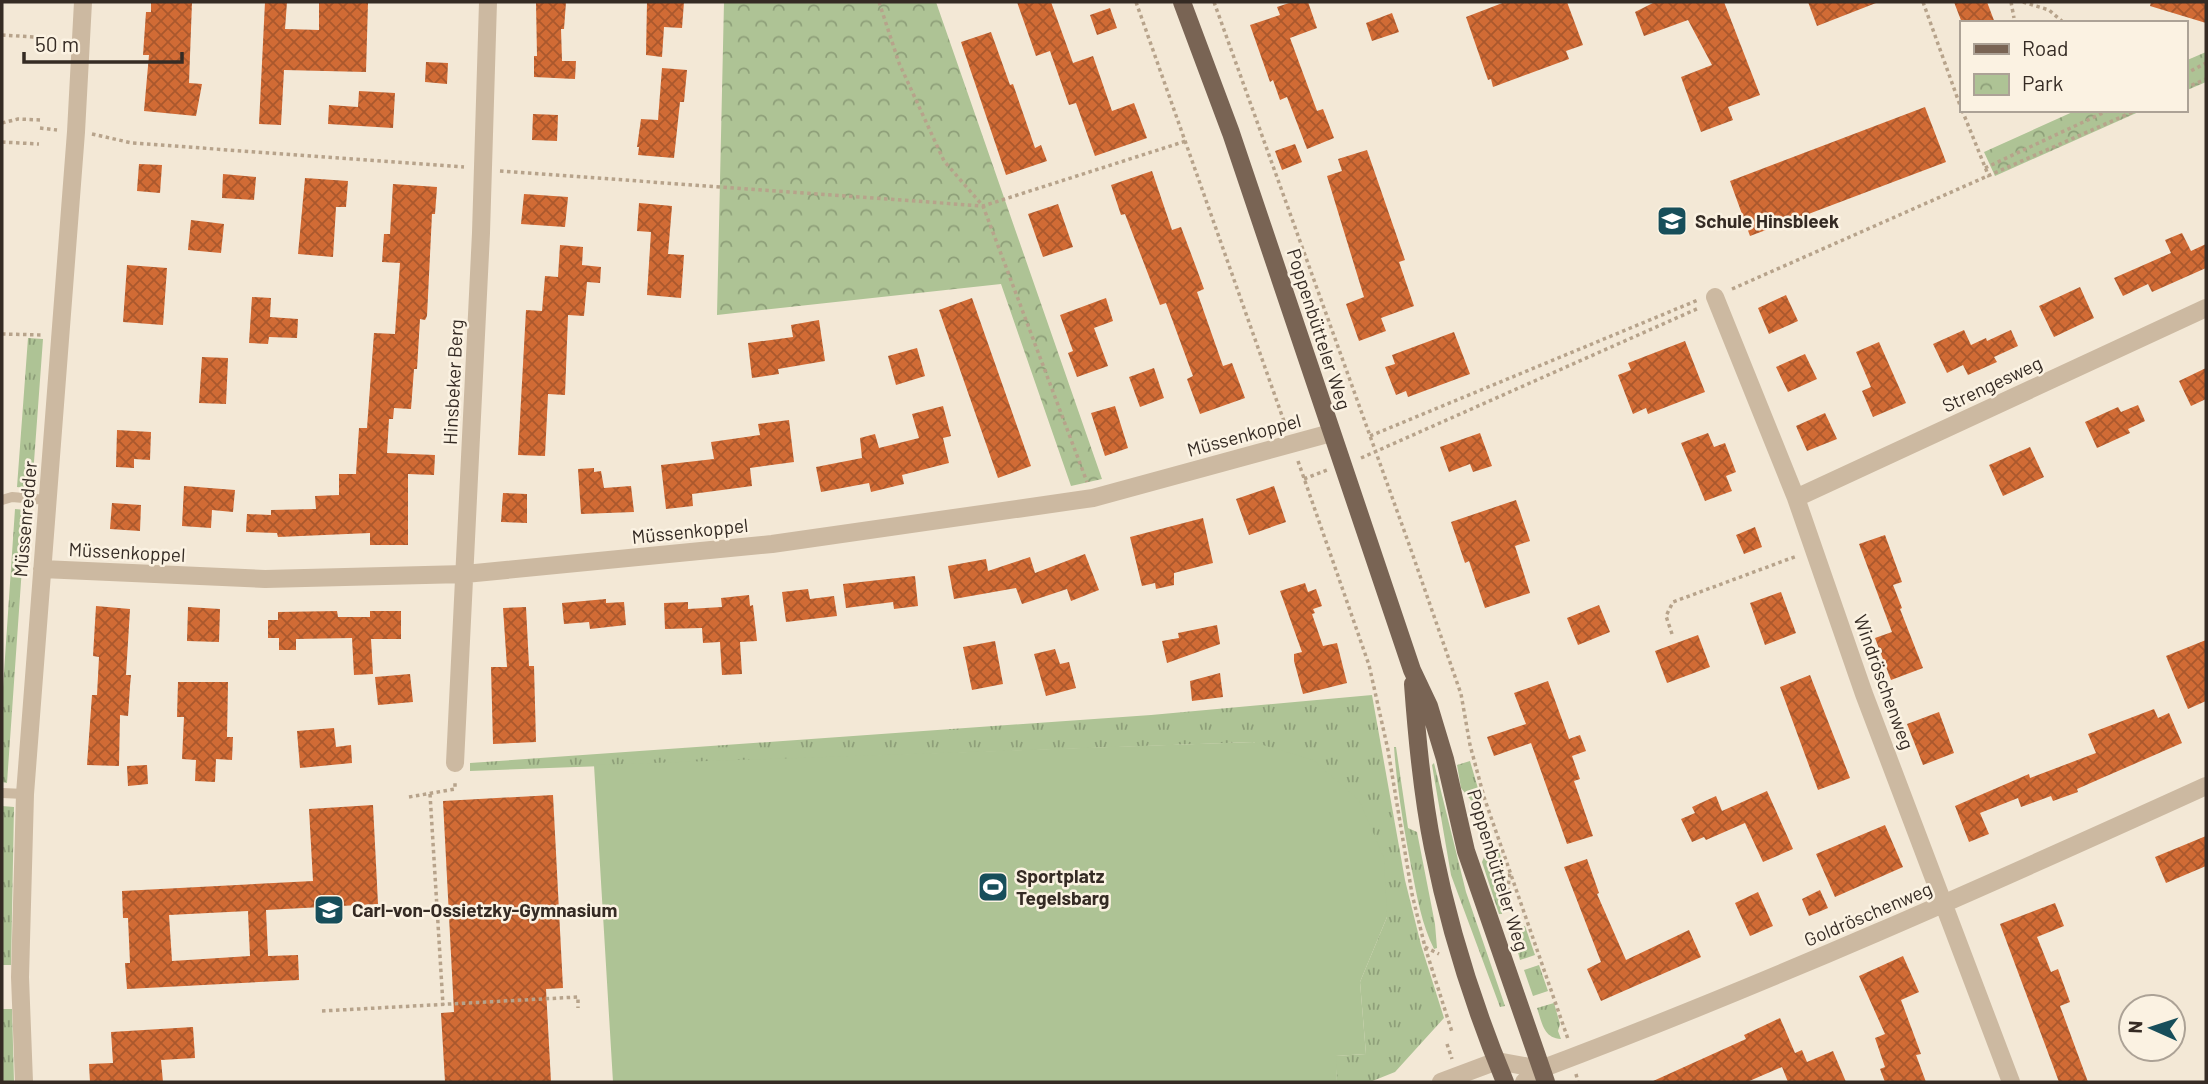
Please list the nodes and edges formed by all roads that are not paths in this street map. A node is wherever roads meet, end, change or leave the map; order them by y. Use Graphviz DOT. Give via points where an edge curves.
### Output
graph roads {
  1 [pos="83,2"];
  2 [pos="488,2"];
  3 [pos="1182,2"];
  4 [pos="1715,297"];
  5 [pos="2206,307"];
  6 [pos="1331,433"];
  7 [pos="1796,498"];
  8 [pos="2,500"];
  9 [pos="47,500"];
  10 [pos="42,569"];
  11 [pos="465,574"];
  12 [pos="1412,670"];
  13 [pos="455,764"];
  14 [pos="2206,786"];
  15 [pos="2,793"];
  16 [pos="25,794"];
  17 [pos="1945,904"];
  18 [pos="1497,1061"];
  19 [pos="1543,1076"];
  20 [pos="24,1082"];
  21 [pos="1441,1082"];
  22 [pos="1506,1082"];
  23 [pos="1524,1082"];
  24 [pos="2011,1082"];
  1 -- 9 [label="street, Müssenredder"];
  2 -- 11 [label="street, Hinsbeker Berg"];
  3 -- 6 [label="main road, Poppenbütteler Weg" via="1231,133"];
  4 -- 7 [label="street, Windröschenweg"];
  5 -- 7 [label="street, Strengesweg"];
  6 -- 11 [label="street, Müssenkoppel" via="1093,498 772,544"];
  6 -- 12 [label="main road, Poppenbütteler Weg"];
  7 -- 17 [label="street, Windröschenweg" via="1864,694"];
  8 -- 9 [label="lane"];
  9 -- 10 [label="street, Müssenredder"];
  10 -- 11 [label="street, Müssenkoppel" via="265,579"];
  10 -- 16 [label="street, Müssenredder"];
  11 -- 13 [label="street, Hinsbeker Berg"];
  12 -- 18 [label="main road, Poppenbütteler Weg" via="1419,761 1433,848 1464,967"];
  12 -- 19 [label="main road, Poppenbütteler Weg" via="1429,706 1466,851"];
  14 -- 17 [label="street, Goldröschenweg"];
  15 -- 16 [label="lane"];
  16 -- 20 [label="street, Müssenredder" via="20,977"];
  17 -- 19 [label="street, Goldröschenweg" via="1572,1058"];
  17 -- 24 [label="street, Windröschenweg"];
  18 -- 19 [label="street"];
  18 -- 21 [label="street"];
  18 -- 22 [label="main road, Poppenbütteler Weg"];
  19 -- 23 [label="street"];
}
